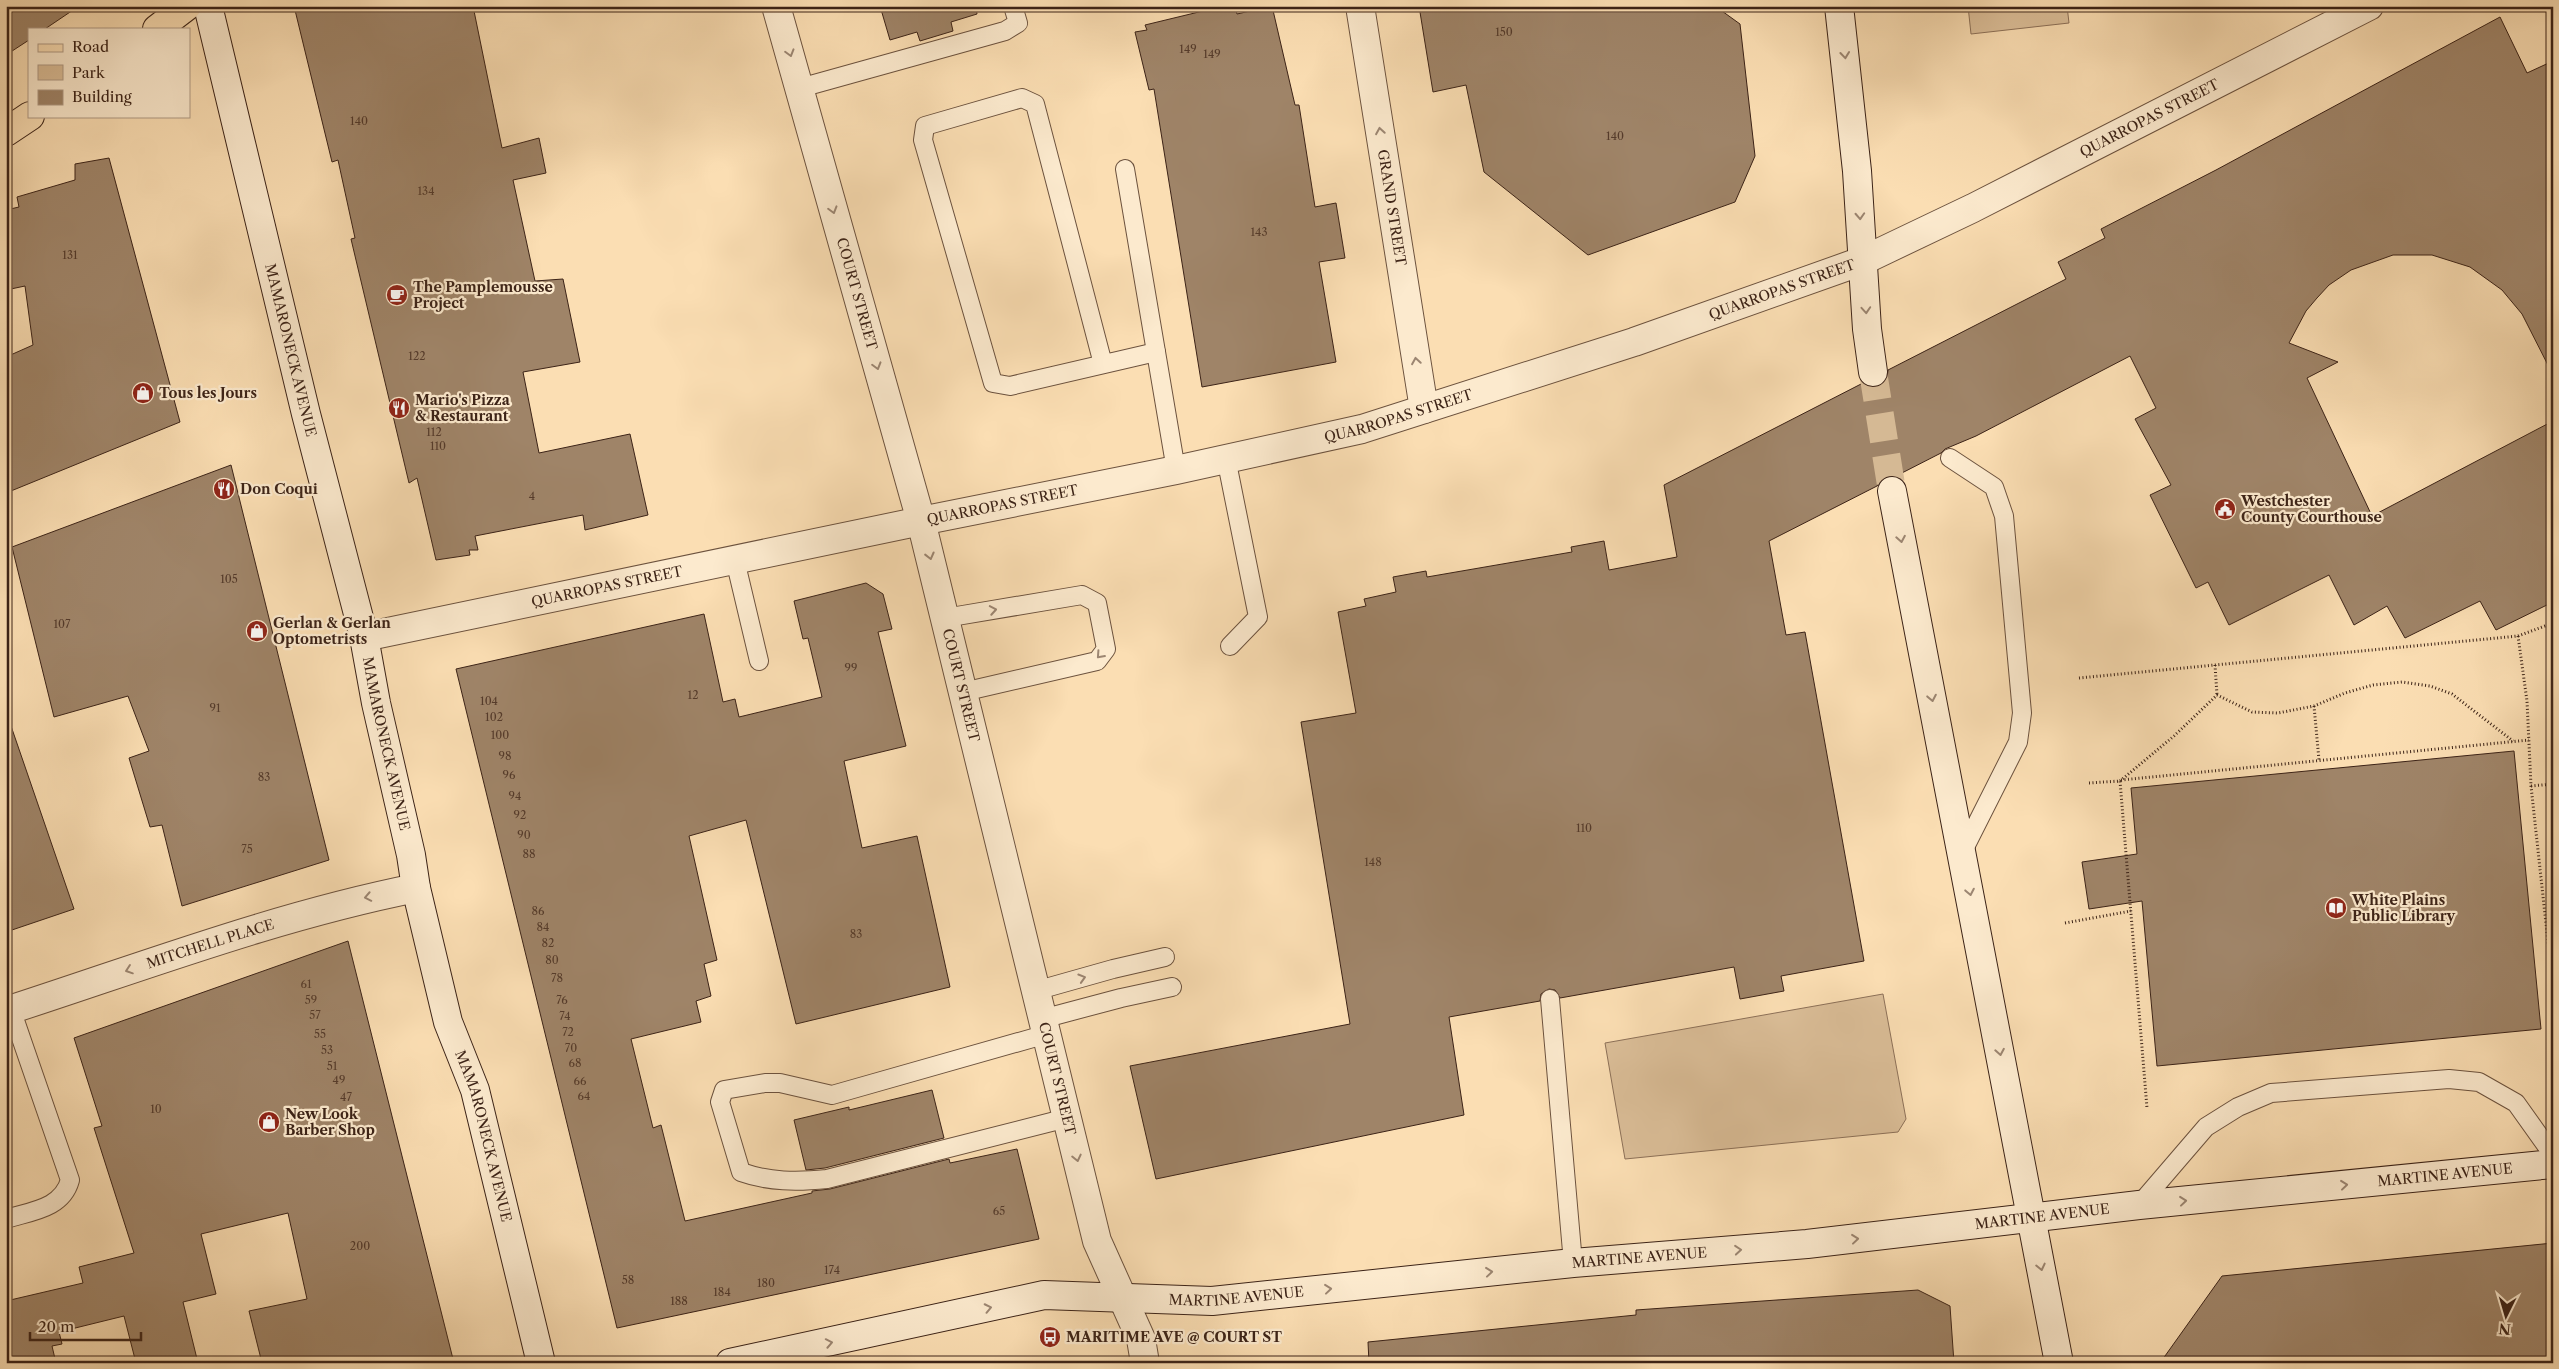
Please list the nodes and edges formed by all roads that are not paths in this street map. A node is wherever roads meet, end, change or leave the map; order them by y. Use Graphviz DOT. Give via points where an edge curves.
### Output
graph roads {
  1 [pos="188,6"];
  2 [pos="208,6"];
  3 [pos="776,6"];
  4 [pos="1012,6"];
  5 [pos="1360,6"];
  6 [pos="1839,6"];
  7 [pos="2369,6"];
  8 [pos="158,28"];
  9 [pos="800,88"];
  10 [pos="28,117"];
  11 [pos="6,132"];
  12 [pos="1125,169"];
  13 [pos="1862,262"];
  14 [pos="1156,352"];
  15 [pos="1103,364"];
  16 [pos="1874,372"];
  17 [pos="1424,409"];
  18 [pos="1226,458"];
  19 [pos="1950,458"];
  20 [pos="1176,470"];
  21 [pos="1892,491"];
  22 [pos="921,521"];
  23 [pos="735,560"];
  24 [pos="945,618"];
  25 [pos="364,638"];
  26 [pos="1230,646"];
  27 [pos="760,661"];
  28 [pos="963,692"];
  29 [pos="1962,852"];
  30 [pos="416,888"];
  31 [pos="1165,957"];
  32 [pos="1172,987"];
  33 [pos="1036,991"];
  34 [pos="1550,999"];
  35 [pos="9,1010"];
  36 [pos="1044,1027"];
  37 [pos="1067,1118"];
  38 [pos="2553,1155"];
  39 [pos="2553,1164"];
  40 [pos="2139,1205"];
  41 [pos="6,1219"];
  42 [pos="2030,1219"];
  43 [pos="1573,1263"];
  44 [pos="1122,1297"];
  45 [pos="541,1363"];
  46 [pos="730,1363"];
  47 [pos="1145,1363"];
  48 [pos="2059,1363"];
  1 -- 8 [label="main road"];
  2 -- 25 [label="main road, MAMARONECK AVENUE"];
  3 -- 9 [label="main road, COURT STREET, one-way"];
  4 -- 9 [label="lane" via="1018,23 1005,31"];
  17 -- 5 [label="main road, GRAND STREET, one-way"];
  6 -- 13 [label="main road, one-way" via="1857,172"];
  7 -- 13 [label="main road, QUARROPAS STREET"];
  9 -- 22 [label="main road, COURT STREET, one-way"];
  10 -- 11 [label="main road"];
  12 -- 14 [label="lane"];
  13 -- 16 [label="main road, one-way"];
  13 -- 17 [label="main road, QUARROPAS STREET" via="1634,342"];
  14 -- 15 [label="lane"];
  14 -- 20 [label="lane"];
  15 -- 15 [label="lane" via="1010,386 993,383 923,140 924,126 1022,98 1035,104"];
  17 -- 18 [label="main road, QUARROPAS STREET" via="1362,429"];
  18 -- 20 [label="main road, QUARROPAS STREET"];
  18 -- 26 [label="lane" via="1258,617"];
  19 -- 29 [label="lane" via="1994,487 2004,516 2022,713 2018,742"];
  20 -- 22 [label="main road, QUARROPAS STREET"];
  21 -- 29 [label="main road, one-way"];
  22 -- 23 [label="main road, QUARROPAS STREET"];
  22 -- 24 [label="main road, COURT STREET, one-way"];
  23 -- 25 [label="main road, QUARROPAS STREET"];
  23 -- 27 [label="lane"];
  24 -- 28 [label="main road, COURT STREET"];
  24 -- 28 [label="lane, one-way" via="1082,595 1097,603 1106,649 1097,661"];
  25 -- 30 [label="main road, MAMARONECK AVENUE"];
  28 -- 33 [label="main road, COURT STREET"];
  29 -- 42 [label="main road, one-way"];
  30 -- 35 [label="main road, MITCHELL PLACE, one-way" via="347,902"];
  30 -- 45 [label="main road, MAMARONECK AVENUE" via="448,1022 475,1090"];
  33 -- 31 [label="lane, one-way" via="1113,968"];
  32 -- 36 [label="lane"];
  33 -- 36 [label="main road, COURT STREET"];
  34 -- 43 [label="lane"];
  35 -- 41 [label="lane" via="70,1180 67,1193 55,1203"];
  36 -- 37 [label="main road, COURT STREET"];
  36 -- 37 [label="lane" via="832,1095 780,1083 765,1083 724,1090 720,1102 741,1172 756,1178 792,1182 827,1179"];
  37 -- 44 [label="main road, COURT STREET, one-way" via="1097,1241"];
  38 -- 40 [label="lane" via="2516,1103 2479,1082 2449,1079 2271,1093 2206,1126"];
  40 -- 39 [label="main road, MARTINE AVENUE, one-way"];
  40 -- 42 [label="main road, MARTINE AVENUE"];
  43 -- 42 [label="main road, MARTINE AVENUE, one-way" via="1807,1244"];
  42 -- 48 [label="main road, one-way"];
  44 -- 43 [label="main road, MARTINE AVENUE, one-way" via="1212,1301"];
  46 -- 44 [label="main road, MARTINE AVENUE, one-way" via="1044,1295"];
  44 -- 47 [label="main road, COURT STREET" via="1141,1339"];
}
